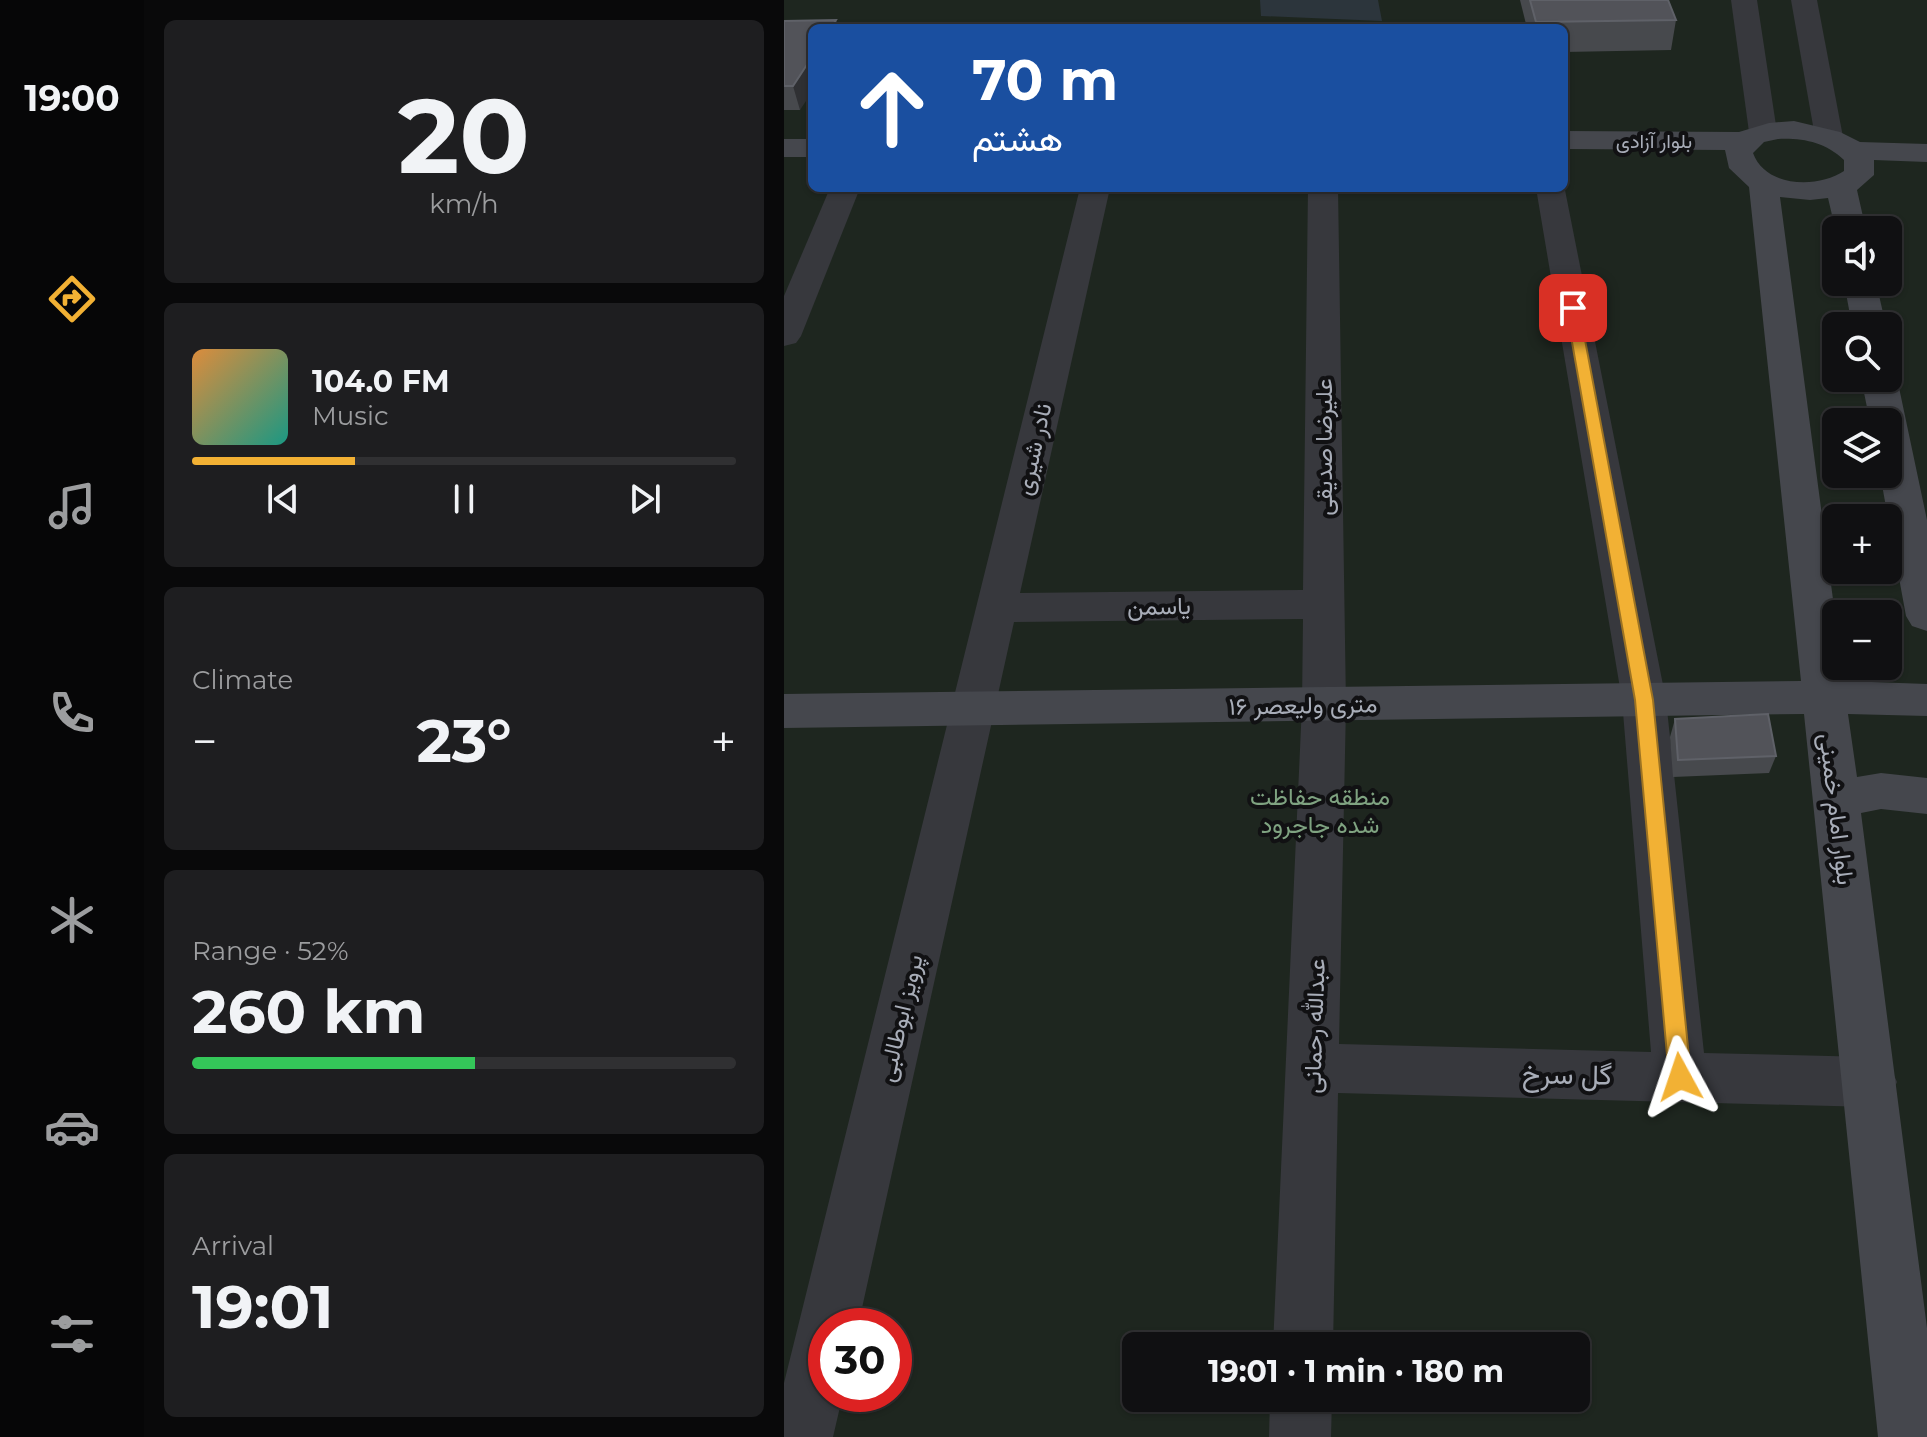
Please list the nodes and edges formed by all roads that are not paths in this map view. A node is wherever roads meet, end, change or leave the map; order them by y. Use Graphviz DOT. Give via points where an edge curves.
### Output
graph roads {
  1 [pos="1744,0"];
  2 [pos="1804,0"];
  3 [pos="784,132"];
  4 [pos="808,133"];
  5 [pos="1568,140"];
  6 [pos="784,148"];
  7 [pos="808,148"];
  8 [pos="1927,153"];
  9 [pos="1753,155"];
  10 [pos="1846,160"];
  11 [pos="1568,165"];
  12 [pos="1927,167"];
  13 [pos="843,192"];
  14 [pos="1094,192"];
  15 [pos="1323,192"];
  16 [pos="1552,192"];
  17 [pos="1849,216"];
  18 [pos="784,336"];
  19 [pos="1882,392"];
  20 [pos="1324,604"];
  21 [pos="995,608"];
  22 [pos="1927,616"];
  23 [pos="1823,697"];
  24 [pos="1644,700"];
  25 [pos="1927,700"];
  26 [pos="1324,705"];
  27 [pos="971,709"];
  28 [pos="784,711"];
  29 [pos="1927,796"];
  30 [pos="1835,800"];
  31 [pos="1312,1068"];
  32 [pos="1680,1077"];
  33 [pos="1870,1082"];
  34 [pos="832,1308"];
  35 [pos="1303,1332"];
  36 [pos="808,1412"];
  37 [pos="1301,1412"];
  38 [pos="802,1437"];
  39 [pos="1300,1437"];
  40 [pos="1909,1437"];
  1 -- 9 [label="street, بلوار امام خمینی"];
  2 -- 10 [label="street"];
  3 -- 4 [label="main road"];
  5 -- 9 [label="main road, بلوار آزادی"];
  6 -- 7 [label="main road"];
  8 -- 10 [label="main road"];
  9 -- 10 [label="main road" via="1794,130"];
  9 -- 10 [label="main road" via="1778,187 1811,192"];
  9 -- 11 [label="main road, بلوار آزادی"];
  9 -- 23 [label="main road, بلوار امام خمینی"];
  10 -- 12 [label="main road"];
  10 -- 17 [label="main road"];
  13 -- 18 [label="street"];
  14 -- 21 [label="street, نادر شیری"];
  15 -- 20 [label="street, علیرضا صدیقی"];
  16 -- 24 [label="street"];
  19 -- 22 [label="main road"];
  20 -- 21 [label="street, یاسمن"];
  20 -- 26 [label="street, علیرضا صدیقی"];
  21 -- 27 [label="street, نادر شیری"];
  23 -- 24 [label="main road, ۱۶ متری ولیعصر"];
  23 -- 25 [label="main road, ۱۶ متری ولیعصر"];
  23 -- 30 [label="main road, بلوار امام خمینی"];
  24 -- 26 [label="main road, ۱۶ متری ولیعصر"];
  24 -- 32 [label="street"];
  26 -- 27 [label="main road, ۱۶ متری ولیعصر"];
  26 -- 31 [label="street, عبدالله رحمانی"];
  27 -- 28 [label="main road, ۱۶ متری ولیعصر"];
  27 -- 34 [label="street, پرویز ابوطالبی"];
  29 -- 30 [label="main road" via="1881,791"];
  30 -- 33 [label="main road, بلوار امام خمینی"];
  31 -- 32 [label="street, گل سرخ"];
  31 -- 35 [label="street, عبدالله رحمانی"];
  32 -- 33 [label="street, گل سرخ"];
  33 -- 40 [label="main road, بلوار امام خمینی"];
  36 -- 38 [label="street"];
  37 -- 39 [label="street"];
}
